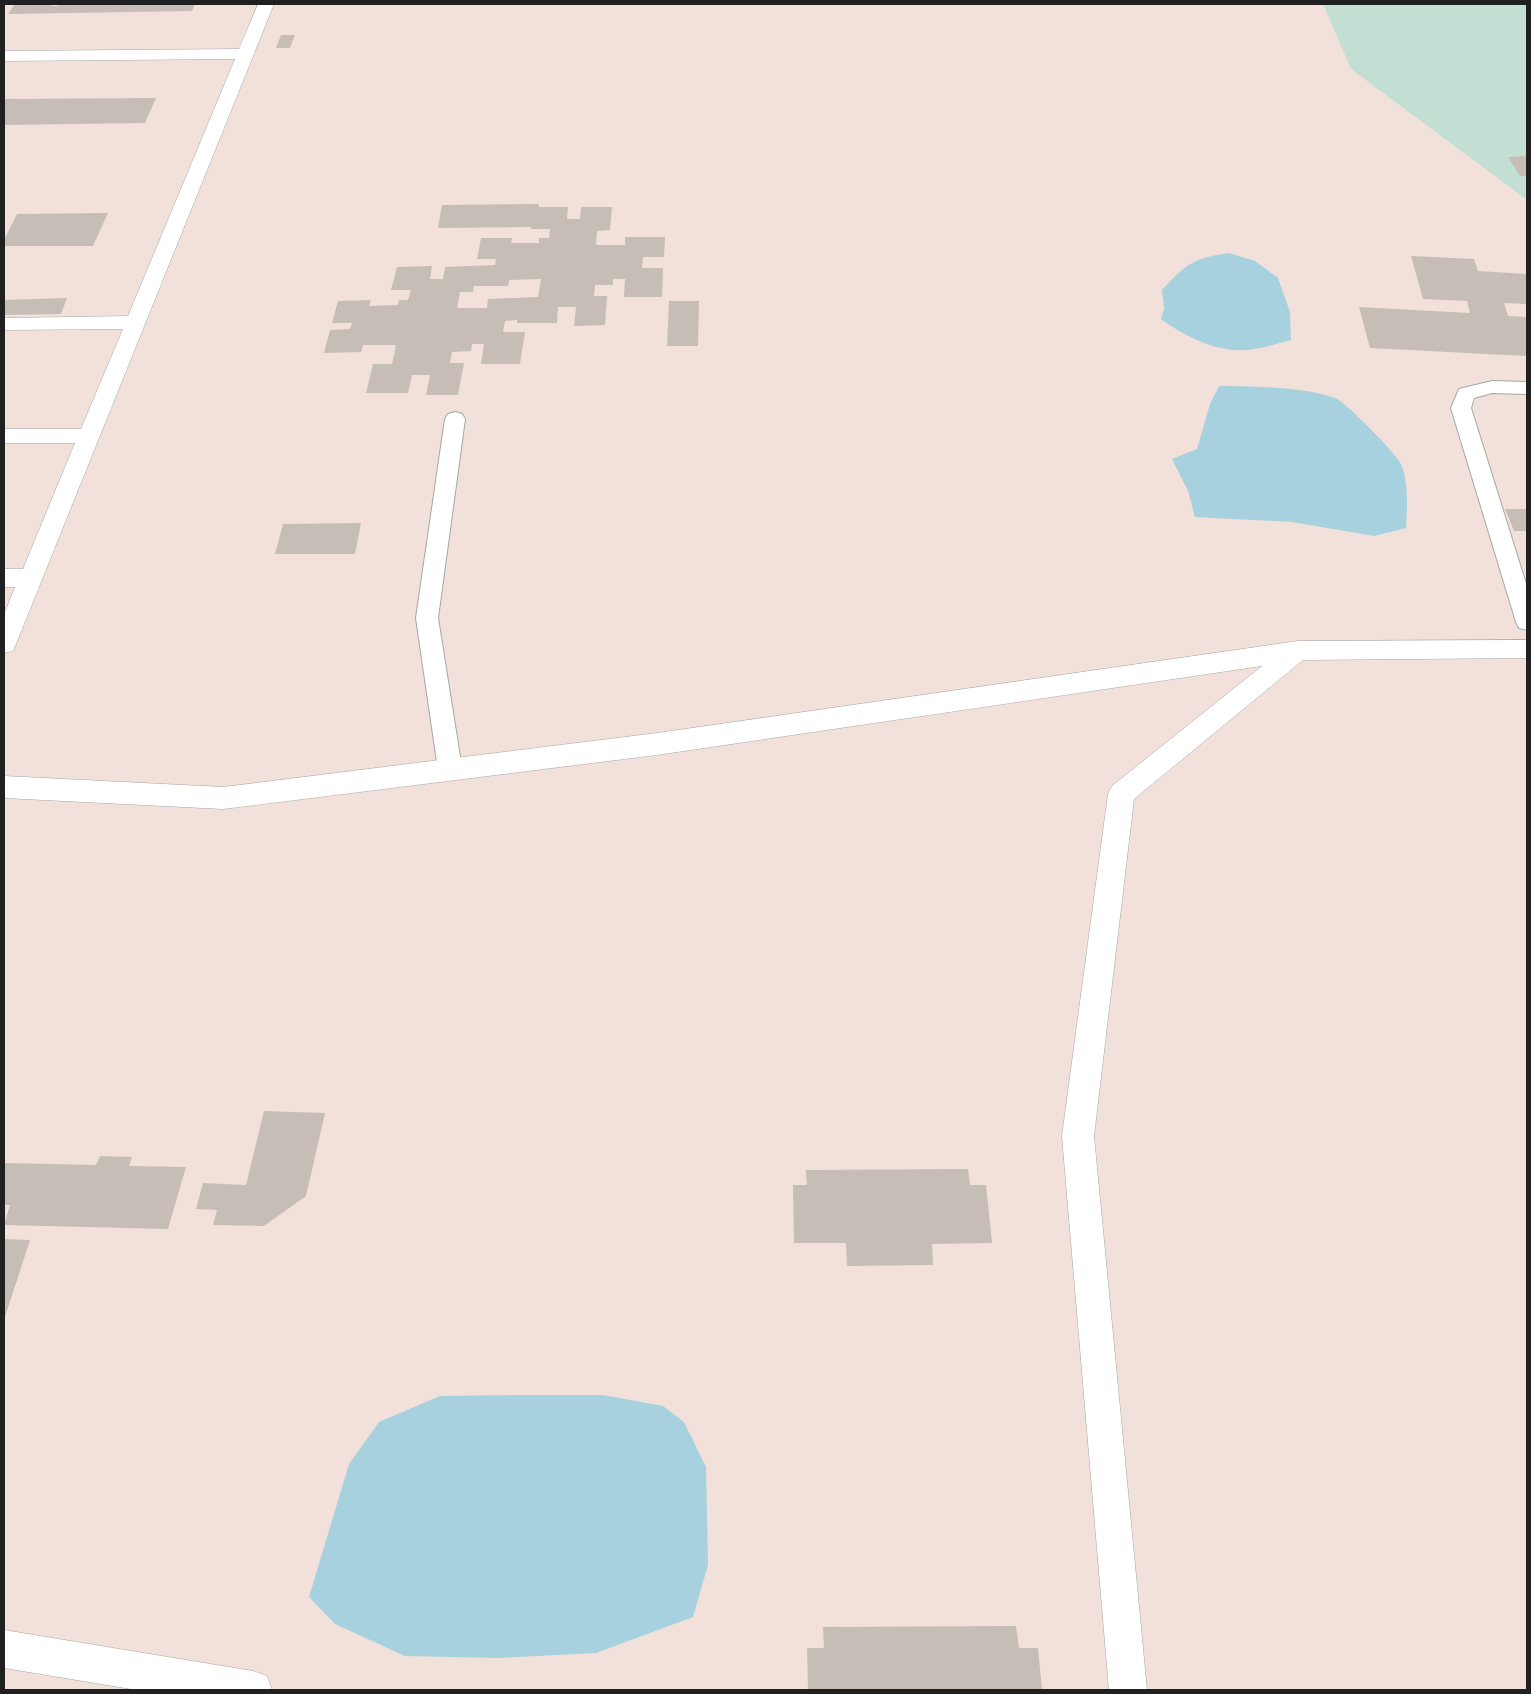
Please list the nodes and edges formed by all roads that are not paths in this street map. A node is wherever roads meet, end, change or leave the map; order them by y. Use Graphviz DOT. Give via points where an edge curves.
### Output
graph roads {
  1 [pos="266,4"];
  2 [pos="246,54"];
  3 [pos="4,56"];
  4 [pos="136,322"];
  5 [pos="4,324"];
  6 [pos="1527,388"];
  7 [pos="455,419"];
  8 [pos="4,436"];
  9 [pos="89,436"];
  10 [pos="4,578"];
  11 [pos="31,578"];
  12 [pos="1527,622"];
  13 [pos="4,644"];
  14 [pos="1527,650"];
  15 [pos="1298,651"];
  16 [pos="450,770"];
  17 [pos="4,787"];
  18 [pos="4,1649"];
  19 [pos="254,1690"];
  20 [pos="1128,1690"];
  1 -- 2 [label="street"];
  2 -- 3 [label="street"];
  2 -- 4 [label="street"];
  4 -- 5 [label="street"];
  4 -- 9 [label="street"];
  6 -- 12 [label="lane" via="1492,387 1466,394 1461,408"];
  7 -- 16 [label="lane" via="426,618"];
  8 -- 9 [label="street"];
  9 -- 11 [label="street"];
  10 -- 11 [label="street"];
  11 -- 13 [label="street"];
  14 -- 15 [label="street"];
  15 -- 16 [label="street" via="657,744"];
  15 -- 20 [label="street" via="1120,794 1078,1136"];
  16 -- 17 [label="street" via="223,798"];
  18 -- 19 [label="street"];
}
